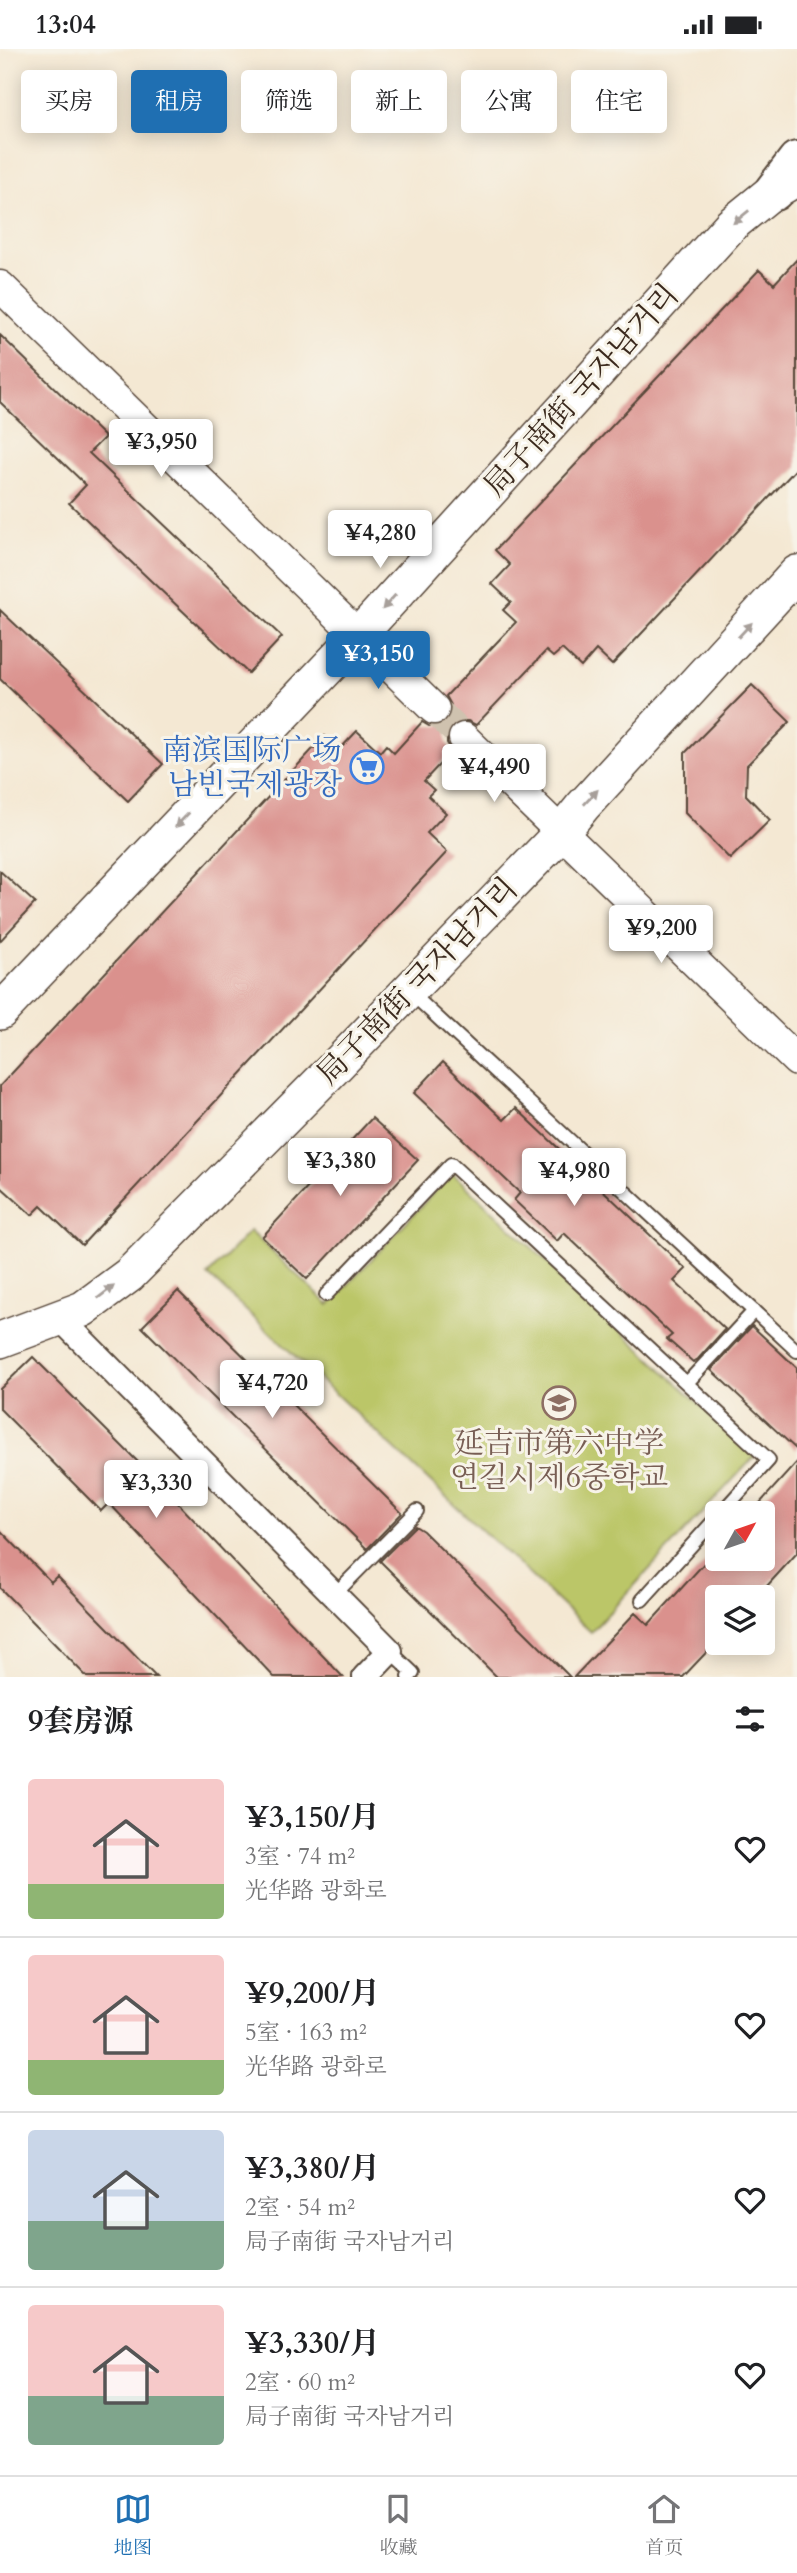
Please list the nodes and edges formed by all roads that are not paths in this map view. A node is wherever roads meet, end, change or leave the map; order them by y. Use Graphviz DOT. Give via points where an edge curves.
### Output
graph roads {
  1 [pos="797,161"];
  2 [pos="789,187"];
  3 [pos="0,286"];
  4 [pos="797,573"];
  5 [pos="358,636"];
  6 [pos="434,709"];
  7 [pos="464,738"];
  8 [pos="561,833"];
  9 [pos="408,991"];
  10 [pos="0,1012"];
  11 [pos="797,1061"];
  12 [pos="326,1295"];
  13 [pos="754,1311"];
  14 [pos="60,1318"];
  15 [pos="6,1335"];
  16 [pos="797,1351"];
  17 [pos="687,1383"];
  18 [pos="732,1501"];
  19 [pos="417,1511"];
  20 [pos="705,1530"];
  21 [pos="334,1595"];
  22 [pos="642,1599"];
  23 [pos="390,1651"];
  24 [pos="365,1677"];
  25 [pos="409,1677"];
  1 -- 2 [label="main road"];
  2 -- 5 [label="main road, 局子南街 국자남거리, one-way" via="731,225"];
  3 -- 5 [label="street"];
  8 -- 4 [label="main road, 局子南街 국자남거리, one-way"];
  5 -- 6 [label="street"];
  5 -- 10 [label="main road, 局子南街 국자남거리, one-way"];
  7 -- 8 [label="street"];
  8 -- 9 [label="main road, 局子南街 국자남거리"];
  8 -- 11 [label="street"];
  9 -- 13 [label="lane"];
  14 -- 9 [label="main road, 局子南街 국자남거리, one-way" via="83,1309 129,1275"];
  12 -- 17 [label="lane" via="451,1164"];
  13 -- 16 [label="lane"];
  13 -- 17 [label="lane"];
  14 -- 15 [label="main road, 局子南街 국자남거리"];
  14 -- 21 [label="street"];
  17 -- 18 [label="lane" via="769,1460"];
  19 -- 21 [label="lane"];
  20 -- 22 [label="lane"];
  21 -- 23 [label="street"];
  23 -- 24 [label="street"];
  23 -- 25 [label="lane" via="413,1674"];
}
